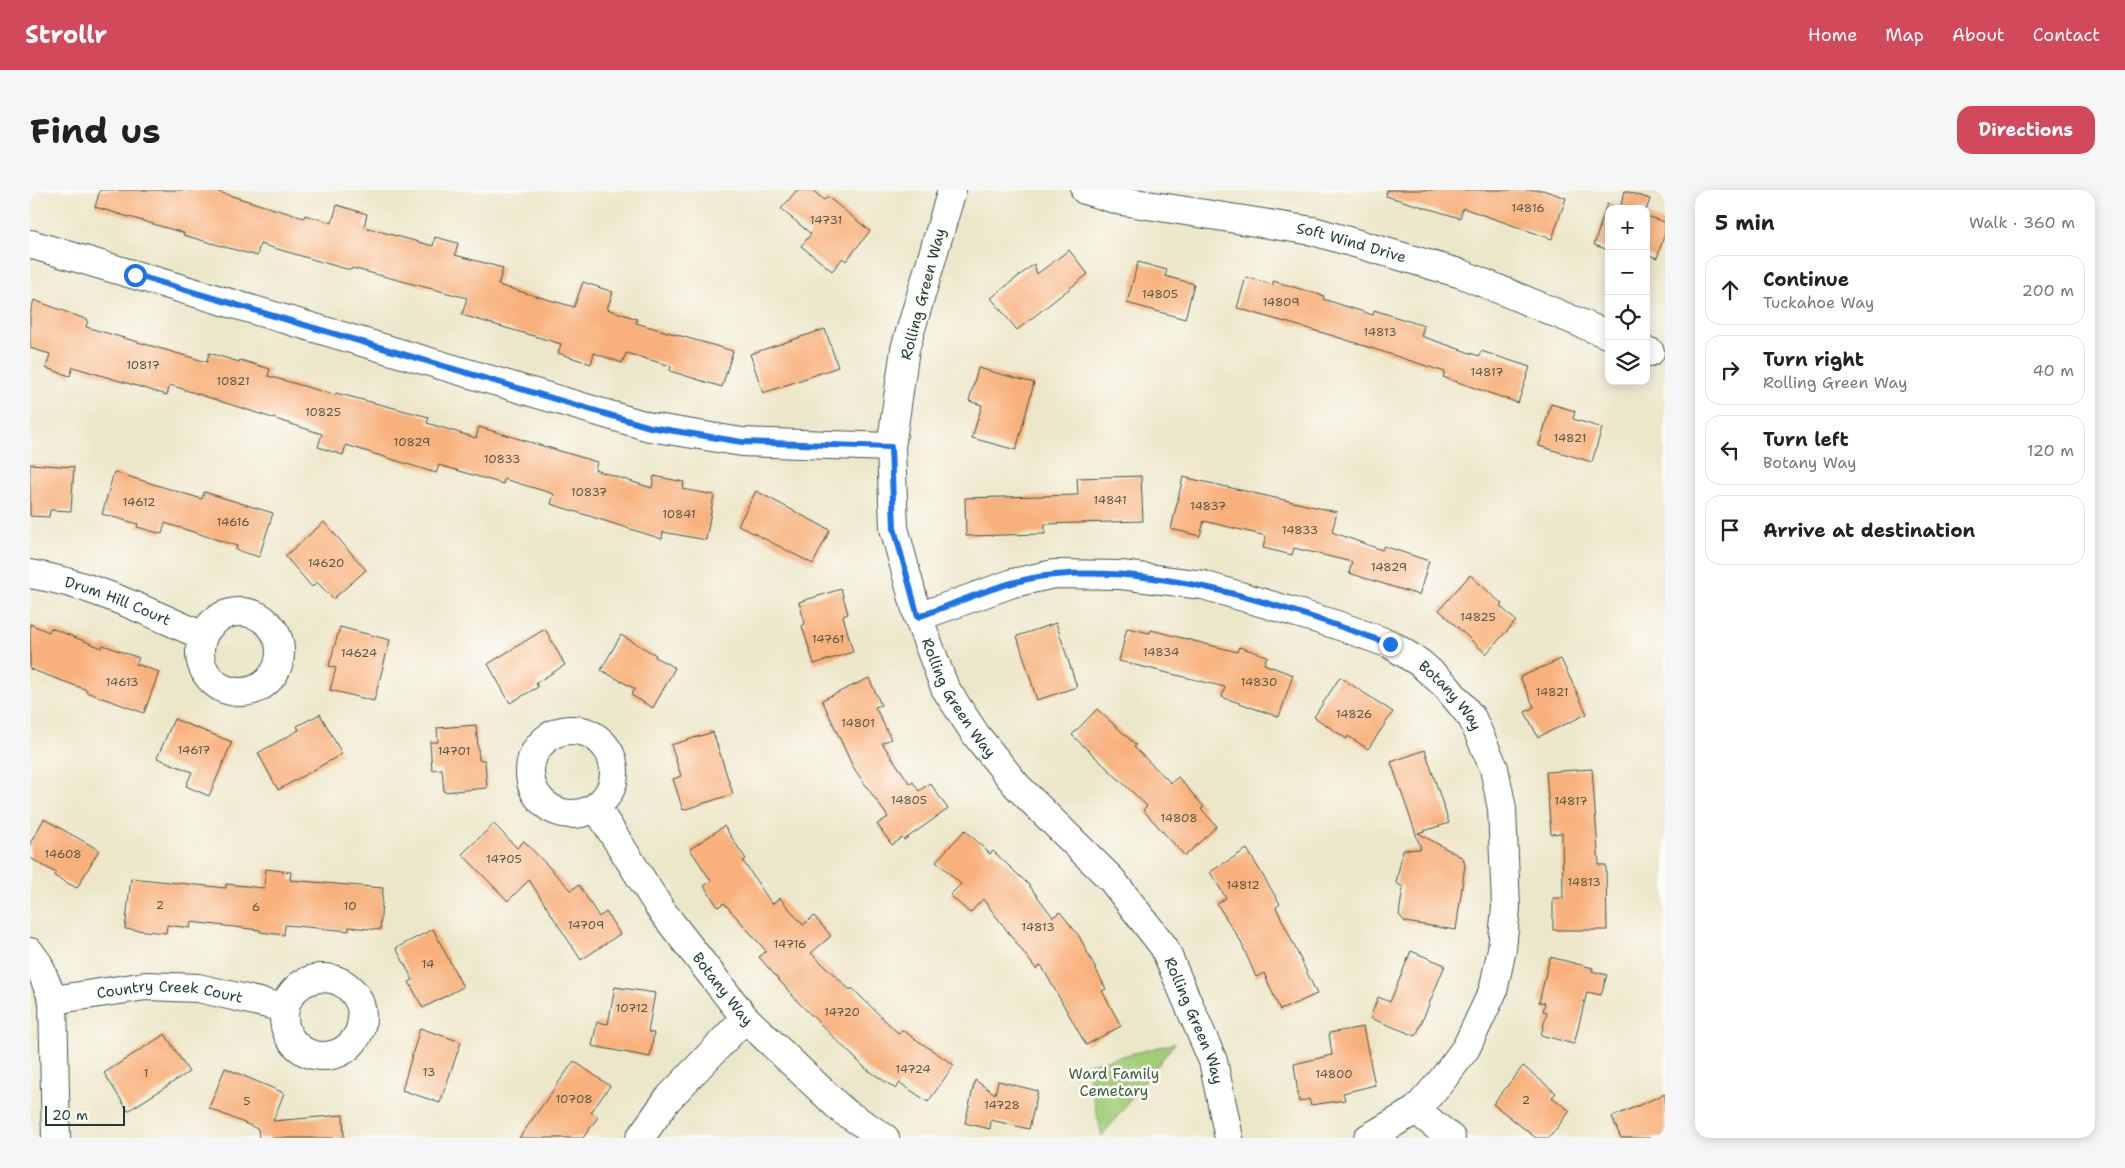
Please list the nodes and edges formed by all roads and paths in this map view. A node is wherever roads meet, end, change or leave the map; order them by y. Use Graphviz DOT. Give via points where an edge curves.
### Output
graph roads {
  1 [pos="952,190"];
  2 [pos="1085,190"];
  3 [pos="30,244"];
  4 [pos="1605,333"];
  5 [pos="891,447"];
  6 [pos="30,574"];
  7 [pos="918,617"];
  8 [pos="203,636"];
  9 [pos="596,807"];
  10 [pos="30,952"];
  11 [pos="53,1000"];
  12 [pos="285,1008"];
  13 [pos="745,1018"];
  14 [pos="1416,1110"];
  15 [pos="56,1138"];
  16 [pos="640,1138"];
  17 [pos="885,1138"];
  18 [pos="1228,1138"];
  19 [pos="1368,1138"];
  20 [pos="1451,1138"];
  1 -- 5 [label="street, Rolling Green Way" via="906,349"];
  2 -- 4 [label="street, Soft Wind Drive" via="1122,201 1313,231 1462,274"];
  3 -- 5 [label="street" via="650,427 742,442"];
  5 -- 7 [label="street, Rolling Green Way" via="894,528"];
  6 -- 8 [label="street, Drum Hill Court" via="58,579 117,598"];
  7 -- 14 [label="street, Botany Way" via="1013,583 1054,574 1121,575 1203,585 1390,644 1420,663 1445,685 1472,718 1494,768 1502,809 1506,907 1493,991 1466,1048"];
  7 -- 18 [label="street, Rolling Green Way" via="945,688 976,735 1017,786 1112,880 1164,947 1213,1061"];
  9 -- 13 [label="street, Botany Way" via="662,910"];
  10 -- 11 [label="street"];
  11 -- 12 [label="street, Country Creek Court" via="146,986 198,988"];
  11 -- 15 [label="street"];
  13 -- 16 [label="street" via="667,1100"];
  13 -- 17 [label="street, Botany Way" via="843,1111"];
  14 -- 19 [label="street, Botany Way"];
  14 -- 20 [label="street"];
}
